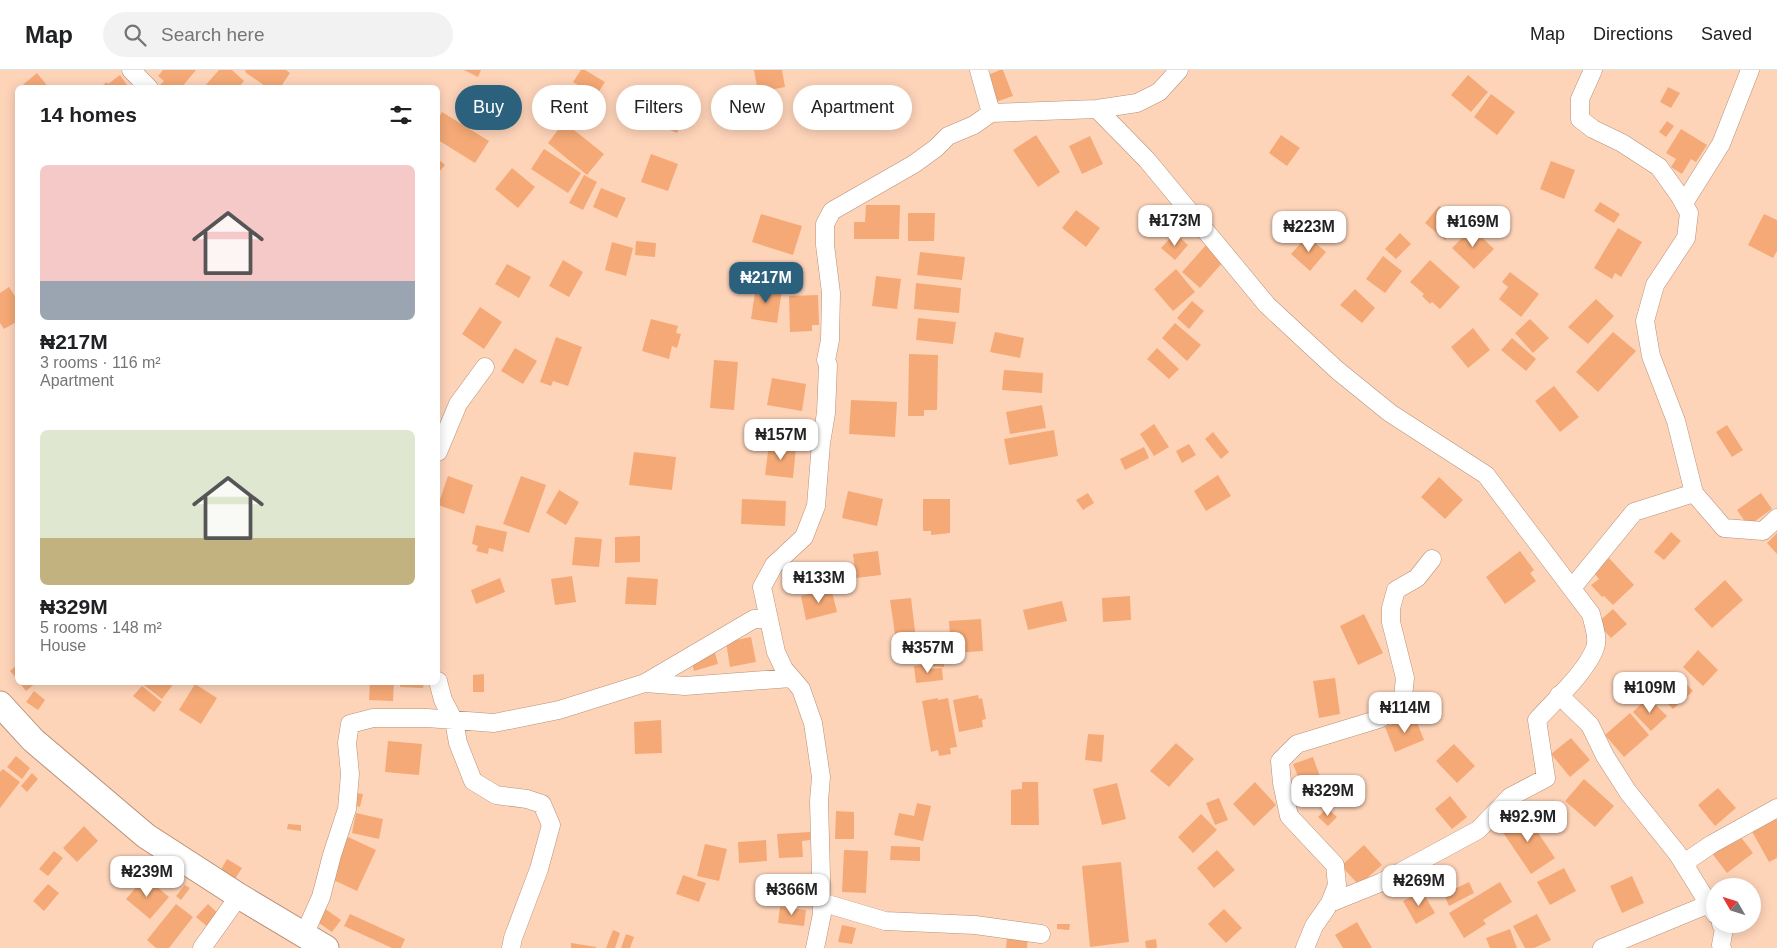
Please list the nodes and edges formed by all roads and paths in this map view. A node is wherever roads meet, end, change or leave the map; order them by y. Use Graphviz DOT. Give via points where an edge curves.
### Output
graph roads {
  1 [pos="131,70"];
  2 [pos="979,70"];
  3 [pos="1179,70"];
  4 [pos="1593,70"];
  5 [pos="1750,70"];
  6 [pos="146,85"];
  7 [pos="1097,109"];
  8 [pos="991,114"];
  9 [pos="1684,203"];
  10 [pos="486,367"];
  11 [pos="440,447"];
  12 [pos="1694,493"];
  13 [pos="1777,518"];
  14 [pos="1432,559"];
  15 [pos="1572,588"];
  16 [pos="769,619"];
  17 [pos="791,678"];
  18 [pos="644,683"];
  19 [pos="439,685"];
  20 [pos="1559,695"];
  21 [pos="0,704"];
  22 [pos="454,721"];
  23 [pos="1777,808"];
  24 [pos="1684,863"];
  25 [pos="240,896"];
  26 [pos="1706,899"];
  27 [pos="821,902"];
  28 [pos="1330,903"];
  29 [pos="1706,911"];
  30 [pos="1723,933"];
  31 [pos="1041,934"];
  32 [pos="304,935"];
  33 [pos="202,948"];
  34 [pos="326,948"];
  35 [pos="511,948"];
  36 [pos="815,948"];
  37 [pos="1305,948"];
  38 [pos="1602,948"];
  39 [pos="1722,948"];
  1 -- 6 [label="street"];
  2 -- 8 [label="street"];
  3 -- 7 [label="street" via="1159,92 1137,103"];
  4 -- 9 [label="street" via="1580,99 1580,119 1659,167"];
  5 -- 9 [label="street" via="1721,144"];
  7 -- 8 [label="street"];
  7 -- 15 [label="street" via="1147,160 1274,312 1390,413 1486,475"];
  8 -- 16 [label="street" via="948,136 914,164 832,211 825,224 831,293 830,340 816,506 804,537 774,565 762,587"];
  9 -- 12 [label="street" via="1689,213 1686,238 1655,285 1645,321 1651,356 1676,421"];
  10 -- 11 [label="street" via="458,404"];
  12 -- 13 [label="street" via="1724,528 1762,531"];
  12 -- 15 [label="street" via="1634,512"];
  14 -- 28 [label="street" via="1417,578 1396,590 1391,608 1391,622 1405,678 1402,706 1378,719 1298,744 1280,761 1289,816 1335,865 1337,885"];
  15 -- 20 [label="street" via="1591,614 1596,647 1585,666"];
  16 -- 17 [label="street" via="776,652"];
  16 -- 18 [label="street" via="754,619"];
  17 -- 18 [label="street" via="685,686"];
  17 -- 27 [label="street" via="801,690 811,715 819,768"];
  18 -- 22 [label="street" via="559,710 494,723"];
  19 -- 22 [label="street" via="442,700"];
  20 -- 24 [label="street" via="1590,725 1628,792"];
  20 -- 28 [label="street" via="1537,720 1546,778 1510,797 1478,830 1382,882"];
  21 -- 25 [label="street" via="33,740 146,836"];
  22 -- 32 [label="street" via="373,718 350,724 347,809 321,897"];
  22 -- 35 [label="street" via="458,744 473,781 496,795 542,804 551,825 539,870"];
  23 -- 24 [label="street"];
  24 -- 26 [label="street"];
  25 -- 32 [label="street"];
  25 -- 33 [label="street"];
  27 -- 31 [label="street" via="885,921 975,925"];
  27 -- 36 [label="street" via="822,914"];
  28 -- 37 [label="street" via="1314,926"];
  29 -- 38 [label="street"];
  30 -- 39 [label="street"];
  32 -- 34 [label="street"];
}
